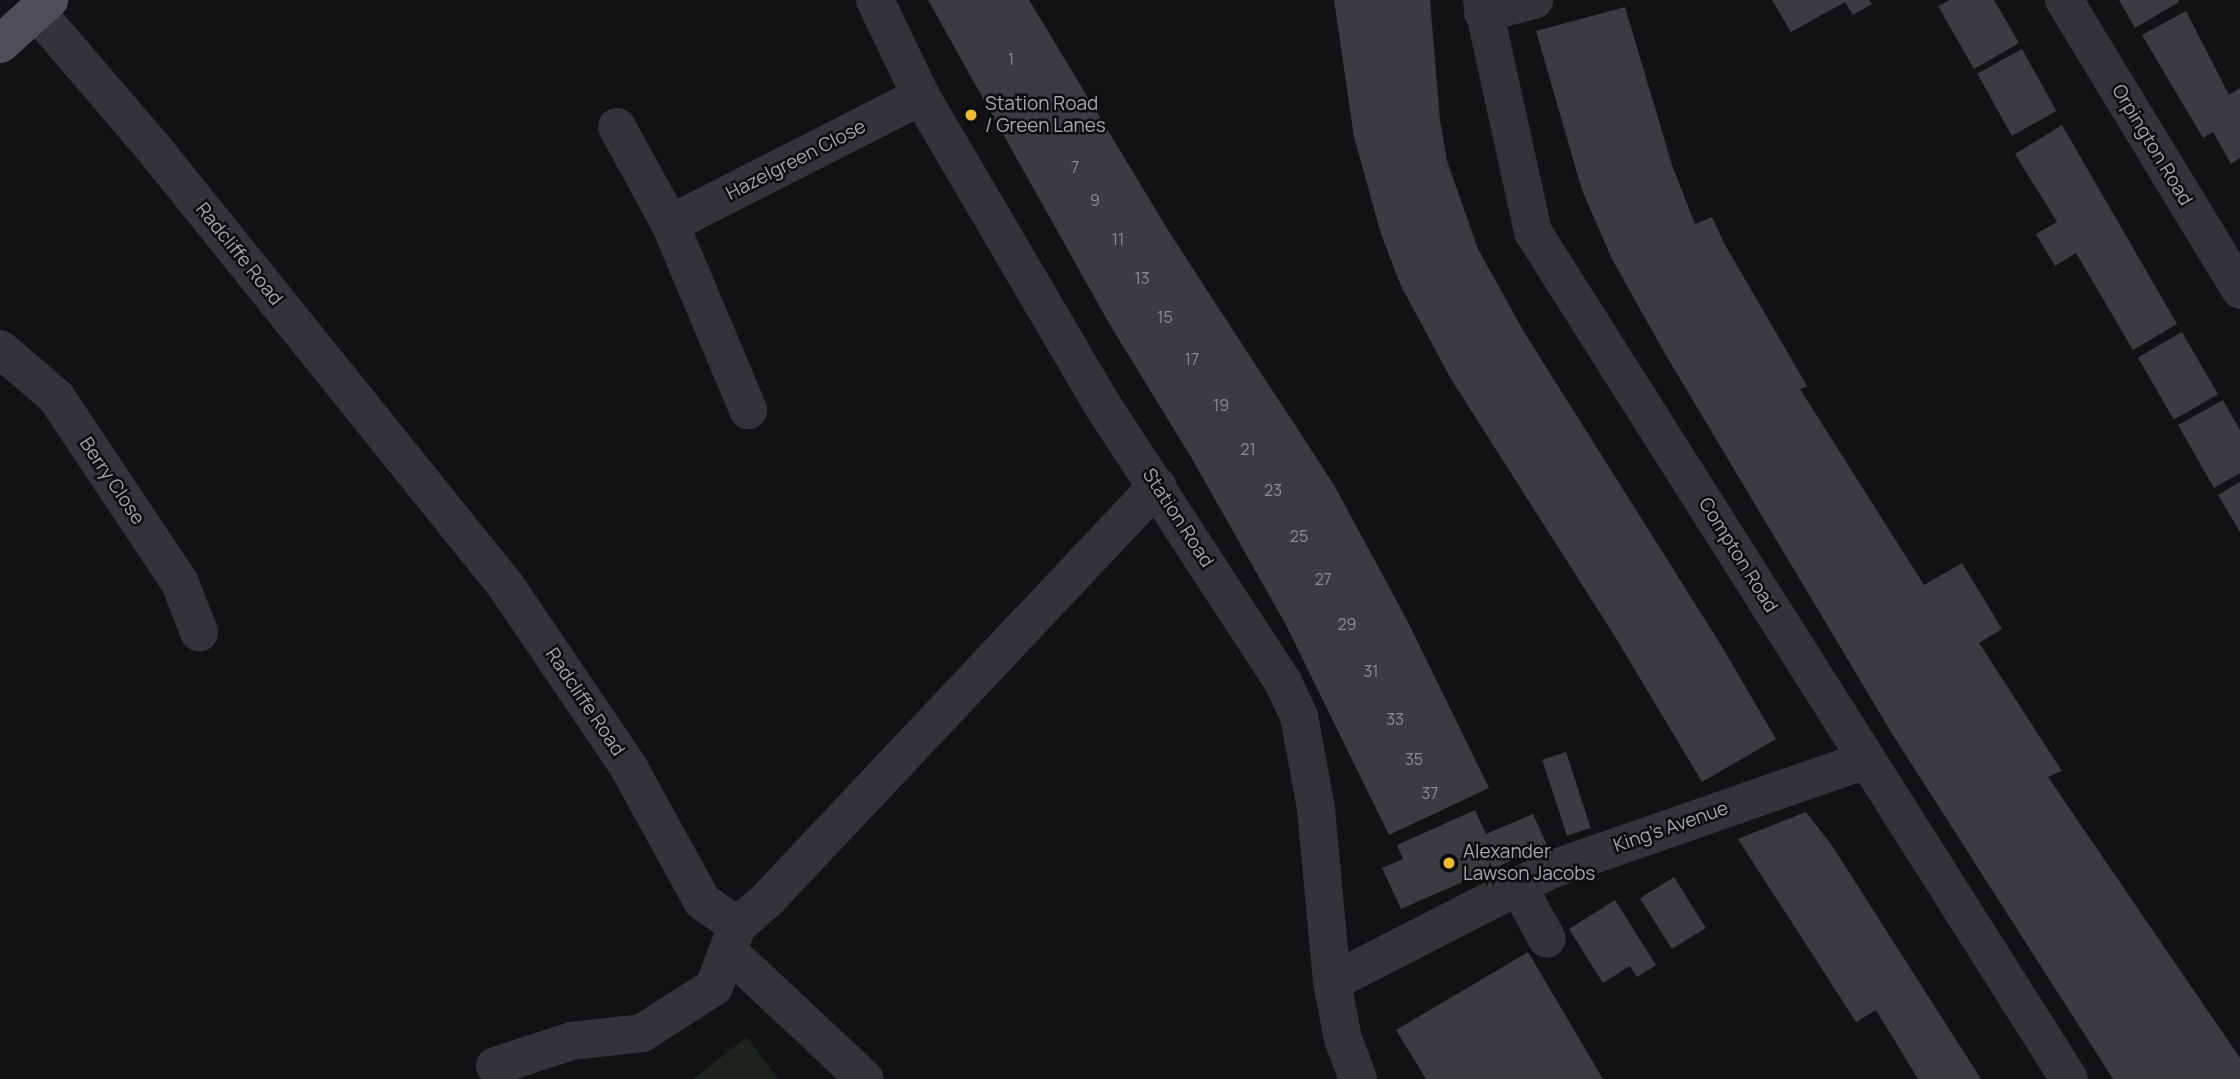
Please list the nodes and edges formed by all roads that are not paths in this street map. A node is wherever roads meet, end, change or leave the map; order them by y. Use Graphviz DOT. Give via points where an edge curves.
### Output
graph roads {
  1 [pos="874,0"];
  2 [pos="1534,0"];
  3 [pos="2064,0"];
  4 [pos="42,6"];
  5 [pos="1483,6"];
  6 [pos="0,44"];
  7 [pos="921,96"];
  8 [pos="617,127"];
  9 [pos="670,223"];
  10 [pos="2240,290"];
  11 [pos="0,349"];
  12 [pos="748,410"];
  13 [pos="1157,486"];
  14 [pos="199,632"];
  15 [pos="1866,760"];
  16 [pos="1518,886"];
  17 [pos="732,939"];
  18 [pos="1547,939"];
  19 [pos="1332,982"];
  20 [pos="495,1066"];
  21 [pos="865,1079"];
  22 [pos="1358,1079"];
  23 [pos="2069,1079"];
  1 -- 7 [label="street, Station Road"];
  2 -- 5 [label="street"];
  3 -- 10 [label="street, Orpington Road"];
  4 -- 6 [label="main road"];
  4 -- 17 [label="street, Radcliffe Road" via="506,586 629,768 702,901"];
  5 -- 15 [label="street, Compton Road" via="1533,232"];
  7 -- 9 [label="street, Hazelgreen Close"];
  7 -- 13 [label="street, Station Road" via="1103,406"];
  8 -- 9 [label="street"];
  9 -- 12 [label="street"];
  11 -- 14 [label="street, Berry Close" via="56,397 180,583"];
  13 -- 17 [label="street"];
  13 -- 19 [label="street, Station Road" via="1283,682 1299,716 1316,809"];
  15 -- 16 [label="street, King's Avenue" via="1550,870"];
  15 -- 23 [label="street, Compton Road"];
  16 -- 18 [label="street"];
  16 -- 19 [label="street, King's Avenue"];
  17 -- 20 [label="street" via="714,987 642,1033 572,1041"];
  17 -- 21 [label="street, Radcliffe Road"];
  19 -- 22 [label="street, Station Road" via="1343,1039"];
}
